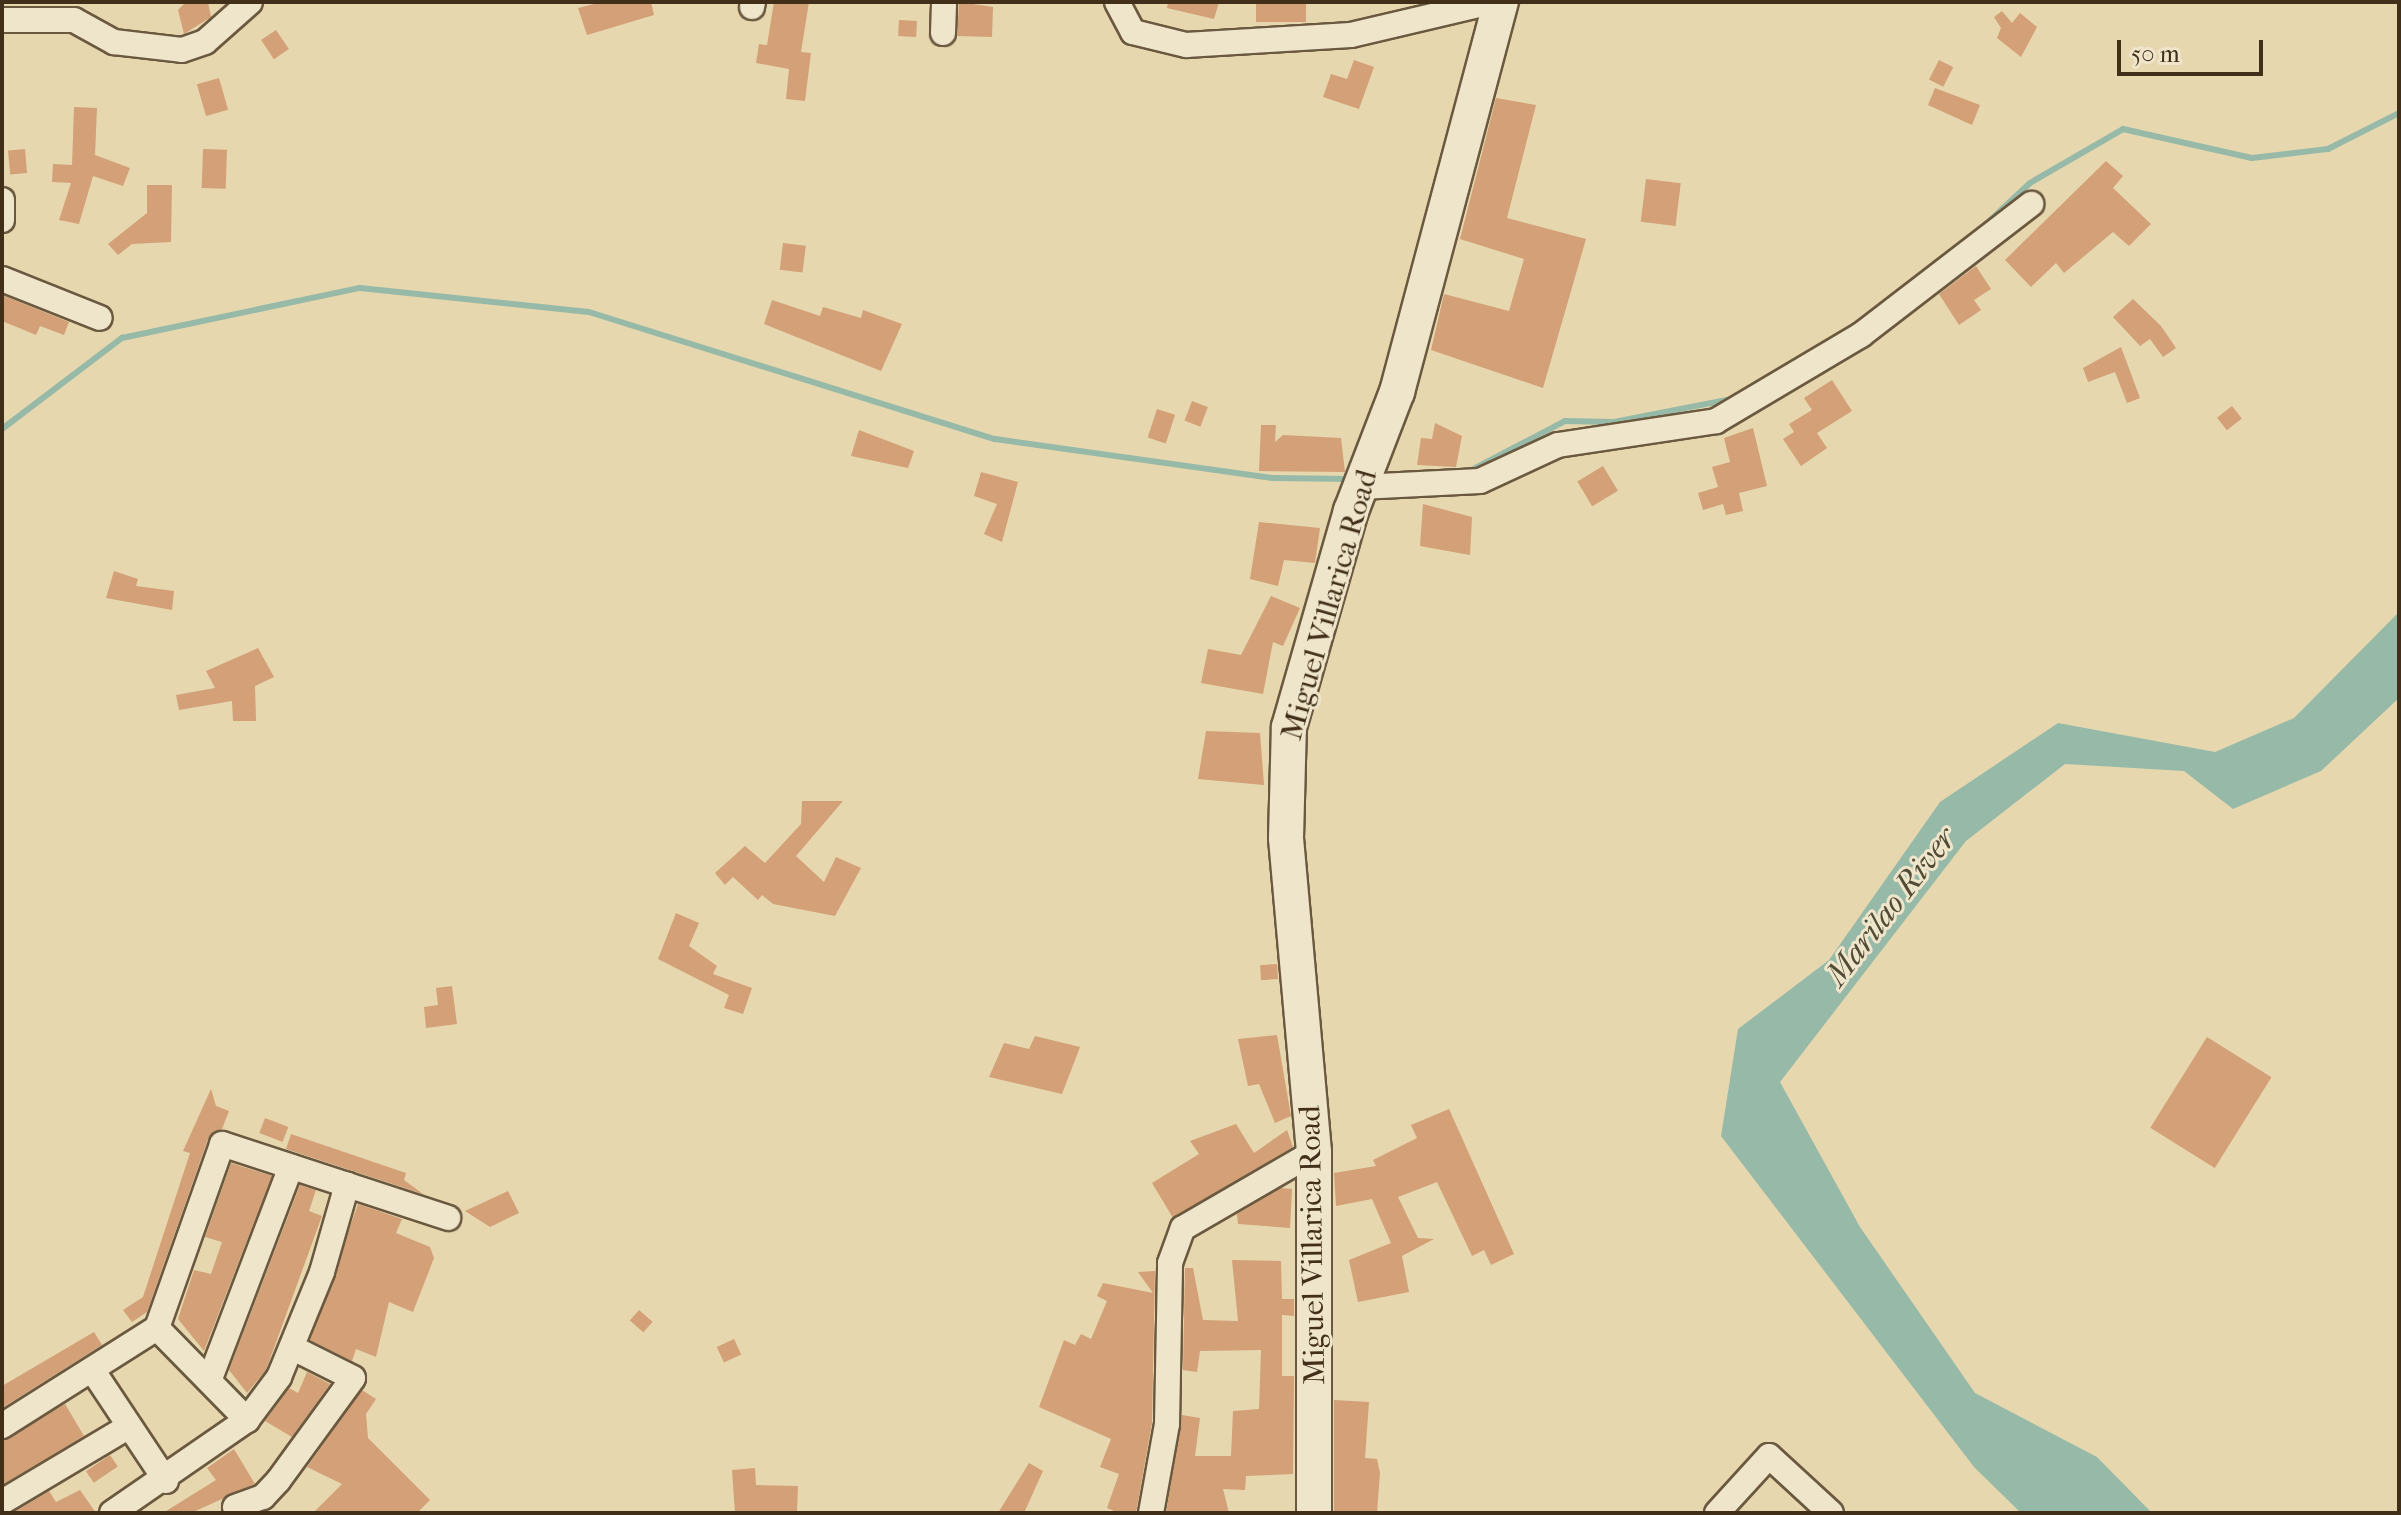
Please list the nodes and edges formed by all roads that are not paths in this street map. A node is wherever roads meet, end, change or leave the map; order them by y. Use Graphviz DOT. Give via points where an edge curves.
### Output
graph roads {
  1 [pos="250,2"];
  2 [pos="944,2"];
  3 [pos="1117,2"];
  4 [pos="1492,2"];
  5 [pos="1501,2"];
  6 [pos="2,20"];
  7 [pos="943,33"];
  8 [pos="2,200"];
  9 [pos="2031,204"];
  10 [pos="2,220"];
  11 [pos="2,279"];
  12 [pos="100,318"];
  13 [pos="1360,487"];
  14 [pos="1314,1152"];
  15 [pos="291,1167"];
  16 [pos="347,1185"];
  17 [pos="448,1218"];
  18 [pos="157,1328"];
  19 [pos="293,1348"];
  20 [pos="93,1371"];
  21 [pos="211,1376"];
  22 [pos="247,1420"];
  23 [pos="2,1426"];
  24 [pos="128,1427"];
  25 [pos="166,1481"];
  26 [pos="2,1502"];
  27 [pos="235,1507"];
  28 [pos="1819,1509"];
  29 [pos="112,1513"];
  30 [pos="1151,1513"];
  31 [pos="1314,1513"];
  32 [pos="1717,1513"];
  1 -- 6 [label="street" via="205,42 182,50 114,42 74,20"];
  2 -- 7 [label="street"];
  3 -- 4 [label="street" via="1133,32 1186,45 1351,35"];
  5 -- 13 [label="main road, Miguel Villarica Road" via="1397,392"];
  8 -- 10 [label="street"];
  9 -- 13 [label="street" via="1861,335 1716,421 1558,445 1480,481"];
  11 -- 12 [label="street"];
  13 -- 14 [label="main road, Miguel Villarica Road" via="1289,727 1286,838"];
  14 -- 30 [label="street" via="1183,1228 1170,1263 1167,1424"];
  14 -- 31 [label="main road, Miguel Villarica Road"];
  15 -- 16 [label="street"];
  15 -- 18 [label="street" via="222,1144"];
  15 -- 21 [label="street"];
  16 -- 17 [label="street"];
  16 -- 19 [label="street"];
  18 -- 20 [label="street"];
  18 -- 21 [label="street"];
  19 -- 22 [label="street"];
  19 -- 27 [label="street" via="353,1378 278,1481 263,1497"];
  20 -- 23 [label="street"];
  20 -- 24 [label="street"];
  21 -- 22 [label="street"];
  22 -- 25 [label="street"];
  24 -- 25 [label="street"];
  24 -- 26 [label="street"];
  25 -- 29 [label="street"];
  28 -- 32 [label="street" via="1769,1456"];
}
